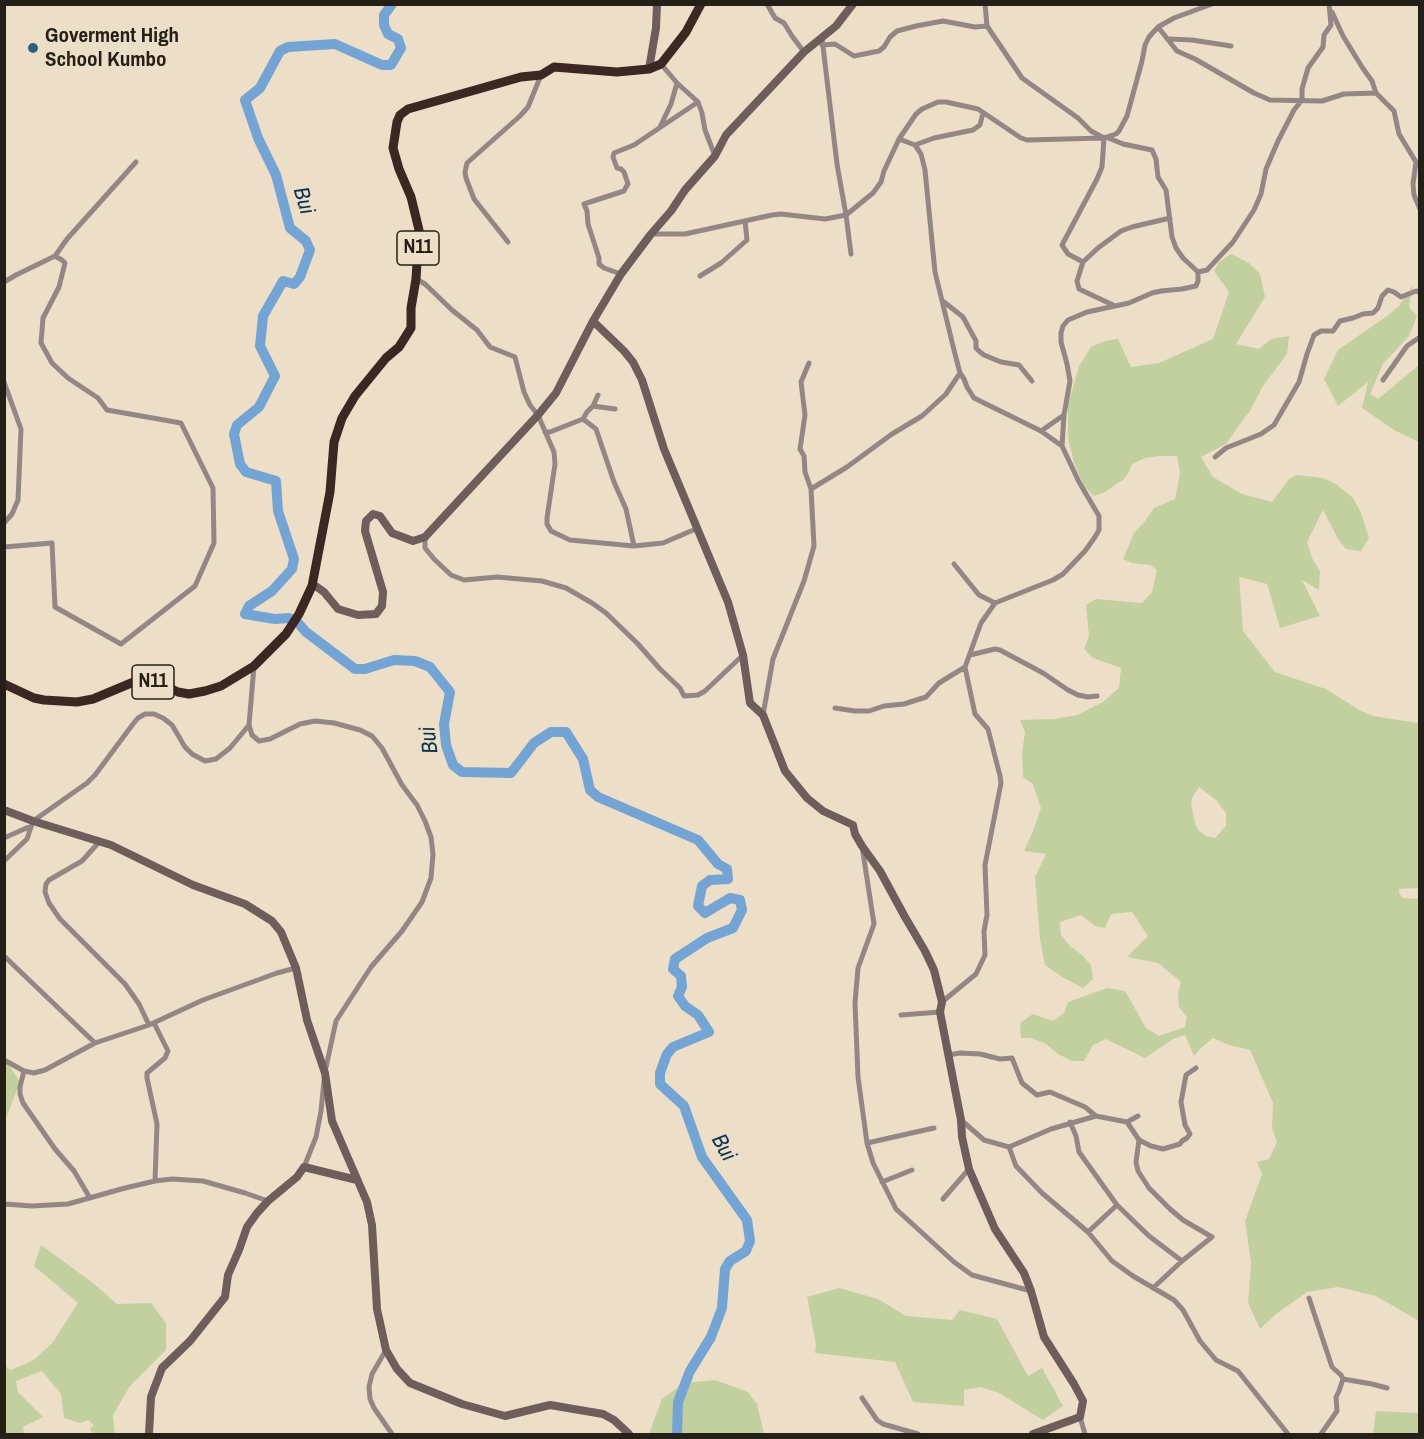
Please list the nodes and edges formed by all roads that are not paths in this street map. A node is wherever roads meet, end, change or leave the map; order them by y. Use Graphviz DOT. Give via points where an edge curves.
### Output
graph roads {
  1 [pos="657,4"];
  2 [pos="701,4"];
  3 [pos="767,4"];
  4 [pos="853,4"];
  5 [pos="985,4"];
  6 [pos="1212,4"];
  7 [pos="1329,5"];
  8 [pos="987,26"];
  9 [pos="1158,27"];
  10 [pos="1169,39"];
  11 [pos="822,41"];
  12 [pos="1231,46"];
  13 [pos="804,52"];
  14 [pos="661,64"];
  15 [pos="649,69"];
  16 [pos="541,75"];
  17 [pos="677,83"];
  18 [pos="1376,93"];
  19 [pos="1302,100"];
  20 [pos="698,102"];
  21 [pos="983,113"];
  22 [pos="659,128"];
  23 [pos="1105,137"];
  24 [pos="899,139"];
  25 [pos="915,145"];
  26 [pos="714,156"];
  27 [pos="136,162"];
  28 [pos="1418,163"];
  29 [pos="1419,209"];
  30 [pos="846,215"];
  31 [pos="1170,218"];
  32 [pos="744,221"];
  33 [pos="651,234"];
  34 [pos="508,242"];
  35 [pos="851,254"];
  36 [pos="56,256"];
  37 [pos="1083,262"];
  38 [pos="1198,272"];
  39 [pos="621,274"];
  40 [pos="700,276"];
  41 [pos="416,279"];
  42 [pos="4,282"];
  43 [pos="1419,292"];
  44 [pos="942,301"];
  45 [pos="1114,306"];
  46 [pos="593,321"];
  47 [pos="1419,338"];
  48 [pos="809,363"];
  49 [pos="960,373"];
  50 [pos="1383,380"];
  51 [pos="1032,381"];
  52 [pos="4,382"];
  53 [pos="598,395"];
  54 [pos="593,406"];
  55 [pos="615,409"];
  56 [pos="538,415"];
  57 [pos="1064,415"];
  58 [pos="583,419"];
  59 [pos="1041,431"];
  60 [pos="545,432"];
  61 [pos="1062,446"];
  62 [pos="1215,457"];
  63 [pos="811,489"];
  64 [pos="4,523"];
  65 [pos="698,528"];
  66 [pos="425,537"];
  67 [pos="413,541"];
  68 [pos="634,546"];
  69 [pos="4,547"];
  70 [pos="425,548"];
  71 [pos="954,564"];
  72 [pos="312,586"];
  73 [pos="995,603"];
  74 [pos="743,655"];
  75 [pos="970,655"];
  76 [pos="254,666"];
  77 [pos="965,667"];
  78 [pos="4,684"];
  79 [pos="1097,696"];
  80 [pos="835,708"];
  81 [pos="763,716"];
  82 [pos="249,725"];
  83 [pos="4,810"];
  84 [pos="32,824"];
  85 [pos="4,838"];
  86 [pos="100,841"];
  87 [pos="862,846"];
  88 [pos="4,861"];
  89 [pos="4,956"];
  90 [pos="296,968"];
  91 [pos="942,1002"];
  92 [pos="940,1012"];
  93 [pos="901,1015"];
  94 [pos="151,1024"];
  95 [pos="95,1043"];
  96 [pos="948,1055"];
  97 [pos="4,1060"];
  98 [pos="1196,1068"];
  99 [pos="24,1071"];
  100 [pos="325,1073"];
  101 [pos="1096,1116"];
  102 [pos="1138,1116"];
  103 [pos="960,1120"];
  104 [pos="1070,1122"];
  105 [pos="1127,1122"];
  106 [pos="934,1128"];
  107 [pos="1139,1140"];
  108 [pos="867,1143"];
  109 [pos="1008,1147"];
  110 [pos="304,1167"];
  111 [pos="969,1169"];
  112 [pos="912,1170"];
  113 [pos="357,1180"];
  114 [pos="155,1181"];
  115 [pos="882,1182"];
  116 [pos="90,1198"];
  117 [pos="943,1199"];
  118 [pos="268,1202"];
  119 [pos="4,1204"];
  120 [pos="1117,1205"];
  121 [pos="1088,1232"];
  122 [pos="1182,1261"];
  123 [pos="1153,1288"];
  124 [pos="1031,1291"];
  125 [pos="1309,1298"];
  126 [pos="386,1350"];
  127 [pos="1343,1379"];
  128 [pos="1387,1388"];
  129 [pos="862,1398"];
  130 [pos="1080,1417"];
  131 [pos="1282,1428"];
  132 [pos="149,1434"];
  133 [pos="392,1434"];
  134 [pos="629,1434"];
  135 [pos="918,1434"];
  136 [pos="1033,1434"];
  137 [pos="1085,1434"];
  138 [pos="1277,1434"];
  139 [pos="1288,1434"];
  140 [pos="1321,1434"];
  1 -- 15 [label="street"];
  2 -- 14 [label="highway, N11" via="686,32"];
  3 -- 13 [label="street"];
  4 -- 11 [label="street"];
  5 -- 8 [label="street"];
  6 -- 9 [label="street"];
  7 -- 18 [label="street"];
  7 -- 19 [label="street" via="1331,25 1324,35 1323,47 1308,68"];
  8 -- 11 [label="street" via="943,21 916,26 897,31 879,51 854,56"];
  8 -- 23 [label="street" via="1022,78 1091,131"];
  9 -- 10 [label="street"];
  9 -- 23 [label="street" via="1146,45 1127,116 1119,131"];
  10 -- 12 [label="street"];
  10 -- 19 [label="street" via="1177,51 1262,97"];
  11 -- 13 [label="street"];
  11 -- 30 [label="street"];
  13 -- 26 [label="street" via="726,135"];
  14 -- 15 [label="highway, N11"];
  14 -- 17 [label="street"];
  15 -- 16 [label="highway, N11" via="617,72 554,68"];
  16 -- 34 [label="street" via="528,107 467,163 465,172 474,199"];
  16 -- 41 [label="highway, N11" via="470,90 408,108 400,115 393,148 420,230"];
  17 -- 20 [label="street"];
  17 -- 22 [label="street"];
  18 -- 19 [label="street"];
  18 -- 28 [label="street" via="1394,111 1399,134"];
  19 -- 38 [label="street" via="1278,141 1261,194 1247,221 1217,261"];
  20 -- 22 [label="street"];
  20 -- 26 [label="street"];
  21 -- 23 [label="street" via="1027,140"];
  21 -- 24 [label="street" via="938,102 916,114"];
  21 -- 25 [label="street" via="981,125 973,130"];
  22 -- 39 [label="street" via="614,153 617,168 624,172 628,184 624,191 584,204 599,264"];
  23 -- 31 [label="street" via="1152,150 1158,177 1166,190"];
  23 -- 37 [label="street" via="1099,173 1062,245 1068,254"];
  24 -- 25 [label="street"];
  24 -- 30 [label="street" via="881,182"];
  25 -- 44 [label="street" via="926,170 935,272"];
  26 -- 33 [label="street"];
  27 -- 36 [label="street"];
  28 -- 29 [label="street" via="1413,184"];
  30 -- 32 [label="street" via="825,219 772,215"];
  30 -- 35 [label="street"];
  31 -- 37 [label="street" via="1121,231"];
  31 -- 38 [label="street" via="1176,248"];
  32 -- 33 [label="street" via="685,234"];
  32 -- 40 [label="street" via="747,240"];
  33 -- 39 [label="street"];
  36 -- 42 [label="street"];
  36 -- 69 [label="street" via="65,263 43,318 41,343 52,363 98,398 107,410 181,423 213,488 214,543 195,586 121,644 56,607 52,543"];
  37 -- 45 [label="street" via="1077,280 1079,289"];
  38 -- 45 [label="street" via="1196,286 1161,291"];
  39 -- 46 [label="street"];
  41 -- 56 [label="street" via="477,330 490,347 515,357 524,392"];
  41 -- 72 [label="highway, N11" via="411,328 355,396 342,418 334,442 330,492"];
  43 -- 62 [label="street" via="1401,297 1388,290 1373,313 1340,321 1332,331 1314,335 1299,382 1274,425"];
  44 -- 49 [label="street"];
  44 -- 51 [label="street" via="963,317 976,348 984,356 1019,365"];
  45 -- 57 [label="street" via="1087,312 1063,326 1061,342 1070,381"];
  46 -- 56 [label="street" via="556,393"];
  46 -- 65 [label="street" via="633,362"];
  47 -- 50 [label="street" via="1407,346"];
  48 -- 63 [label="street" via="801,382 805,415 800,449"];
  49 -- 59 [label="street" via="974,398"];
  49 -- 63 [label="street" via="922,416"];
  52 -- 64 [label="street" via="21,429 18,500"];
  53 -- 54 [label="street"];
  54 -- 55 [label="street"];
  54 -- 58 [label="street"];
  56 -- 60 [label="street"];
  56 -- 66 [label="street"];
  57 -- 59 [label="street"];
  57 -- 61 [label="street"];
  58 -- 60 [label="street"];
  58 -- 68 [label="street" via="596,429 626,509"];
  59 -- 61 [label="street"];
  60 -- 68 [label="street" via="555,464 547,518 551,531 570,540"];
  61 -- 73 [label="street" via="1099,516 1099,530 1062,574"];
  63 -- 81 [label="street" via="814,546 773,659"];
  65 -- 68 [label="street" via="663,543"];
  65 -- 74 [label="street" via="728,602"];
  66 -- 67 [label="street"];
  66 -- 70 [label="street"];
  67 -- 70 [label="street"];
  67 -- 72 [label="street" via="392,533 380,516 373,514 366,521 365,531 383,592 382,606 376,614 358,615 338,609 324,592"];
  70 -- 74 [label="street" via="444,570 464,580 497,577 542,581 578,594 638,644 684,696 705,691"];
  71 -- 73 [label="street" via="973,590"];
  72 -- 76 [label="highway, N11" via="286,634"];
  73 -- 75 [label="street" via="981,623"];
  74 -- 81 [label="street" via="750,703"];
  75 -- 77 [label="street"];
  75 -- 79 [label="street" via="1000,650 1078,695"];
  76 -- 78 [label="highway, N11" via="220,686 189,694 161,684 136,681 77,702 34,698"];
  76 -- 82 [label="street"];
  77 -- 80 [label="street" via="939,683 926,697 904,704 869,711"];
  77 -- 91 [label="street" via="975,714 988,729 1001,783 985,866 985,955 976,974"];
  81 -- 87 [label="street" via="785,771 823,812 853,825"];
  82 -- 84 [label="street" via="230,748 216,759 205,760 185,747 163,718 145,714 87,783"];
  82 -- 100 [label="street" via="259,741 315,721 372,736 417,805 431,837 433,854 423,902 371,967 336,1021"];
  83 -- 84 [label="street"];
  84 -- 85 [label="street"];
  84 -- 86 [label="street"];
  84 -- 88 [label="street" via="27,839"];
  86 -- 90 [label="street" via="193,885 245,904 272,921 281,932"];
  86 -- 94 [label="street" via="82,861 49,880 45,892 60,919 125,984"];
  87 -- 91 [label="street" via="925,951"];
  87 -- 108 [label="street" via="874,924 858,968 855,1003 858,1077"];
  89 -- 95 [label="street"];
  90 -- 94 [label="street" via="203,1000"];
  90 -- 100 [label="street" via="307,1020"];
  91 -- 92 [label="street"];
  92 -- 93 [label="street"];
  92 -- 96 [label="street"];
  94 -- 95 [label="street"];
  94 -- 114 [label="street" via="168,1051 147,1073 158,1124"];
  95 -- 99 [label="street" via="45,1070"];
  96 -- 101 [label="street" via="1012,1058 1022,1083 1037,1095 1050,1092"];
  96 -- 103 [label="street"];
  97 -- 99 [label="street"];
  98 -- 107 [label="street" via="1186,1076 1181,1102 1190,1134 1187,1138 1178,1146 1163,1149"];
  99 -- 116 [label="street" via="20,1094 23,1103"];
  100 -- 110 [label="street" via="321,1111"];
  100 -- 113 [label="street" via="332,1121"];
  101 -- 104 [label="street"];
  101 -- 105 [label="street"];
  102 -- 105 [label="street"];
  103 -- 109 [label="street" via="984,1140"];
  103 -- 111 [label="street"];
  104 -- 109 [label="street"];
  104 -- 120 [label="street" via="1079,1152"];
  105 -- 107 [label="street"];
  106 -- 108 [label="street"];
  107 -- 122 [label="street" via="1136,1162 1149,1188 1183,1220 1212,1237"];
  108 -- 115 [label="street"];
  109 -- 121 [label="street" via="1016,1166"];
  110 -- 113 [label="street"];
  110 -- 118 [label="street"];
  111 -- 117 [label="street"];
  111 -- 124 [label="street" via="995,1228"];
  112 -- 115 [label="street"];
  113 -- 126 [label="street" via="372,1225 376,1309"];
  114 -- 116 [label="street"];
  114 -- 118 [label="street" via="203,1181"];
  115 -- 124 [label="street" via="896,1209 972,1275"];
  116 -- 119 [label="street" via="46,1206"];
  118 -- 132 [label="street" via="247,1227 228,1275 225,1297 190,1341 162,1368 151,1397"];
  120 -- 121 [label="street"];
  120 -- 122 [label="street"];
  121 -- 123 [label="street" via="1112,1261"];
  122 -- 123 [label="street"];
  123 -- 131 [label="street" via="1174,1300 1216,1360 1238,1371"];
  124 -- 130 [label="street" via="1044,1337 1083,1401"];
  125 -- 127 [label="street" via="1332,1367"];
  126 -- 133 [label="street" via="369,1387 374,1408"];
  126 -- 134 [label="street" via="410,1383 462,1404 505,1416 550,1405 583,1410 609,1417"];
  127 -- 128 [label="street"];
  127 -- 140 [label="street" via="1336,1397 1337,1411"];
  129 -- 135 [label="street" via="877,1420"];
  130 -- 136 [label="street"];
  130 -- 137 [label="street"];
  131 -- 138 [label="street"];
  131 -- 139 [label="street"];
}
